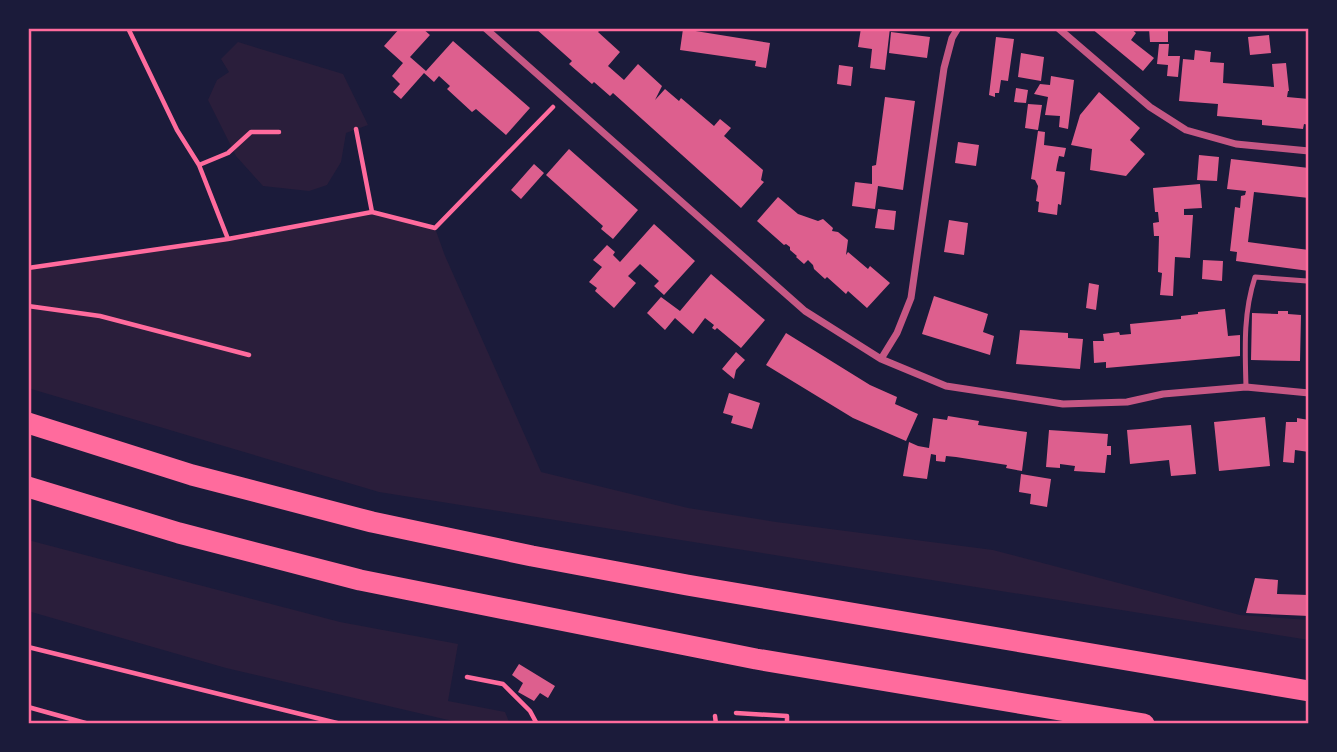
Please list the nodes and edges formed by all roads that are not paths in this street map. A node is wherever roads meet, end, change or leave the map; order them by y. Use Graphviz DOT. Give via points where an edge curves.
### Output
graph roads {
  1 [pos="485,28"];
  2 [pos="958,28"];
  3 [pos="1058,28"];
  4 [pos="1309,151"];
  5 [pos="1307,281"];
  6 [pos="881,359"];
  7 [pos="1246,387"];
  8 [pos="1309,393"];
  9 [pos="28,423"];
  10 [pos="28,487"];
  11 [pos="1309,691"];
  12 [pos="1144,724"];
  1 -- 6 [label="street" via="805,311"];
  2 -- 6 [label="street" via="944,68 911,298"];
  3 -- 4 [label="street" via="1150,107 1186,130 1236,144"];
  5 -- 7 [label="lane" via="1255,277 1244,331"];
  6 -- 7 [label="street" via="946,386 1063,404 1127,402"];
  7 -- 8 [label="street"];
  9 -- 11 [label="highway" via="192,475 372,522 532,556"];
  10 -- 12 [label="highway" via="179,533 360,580 756,659"];
}
